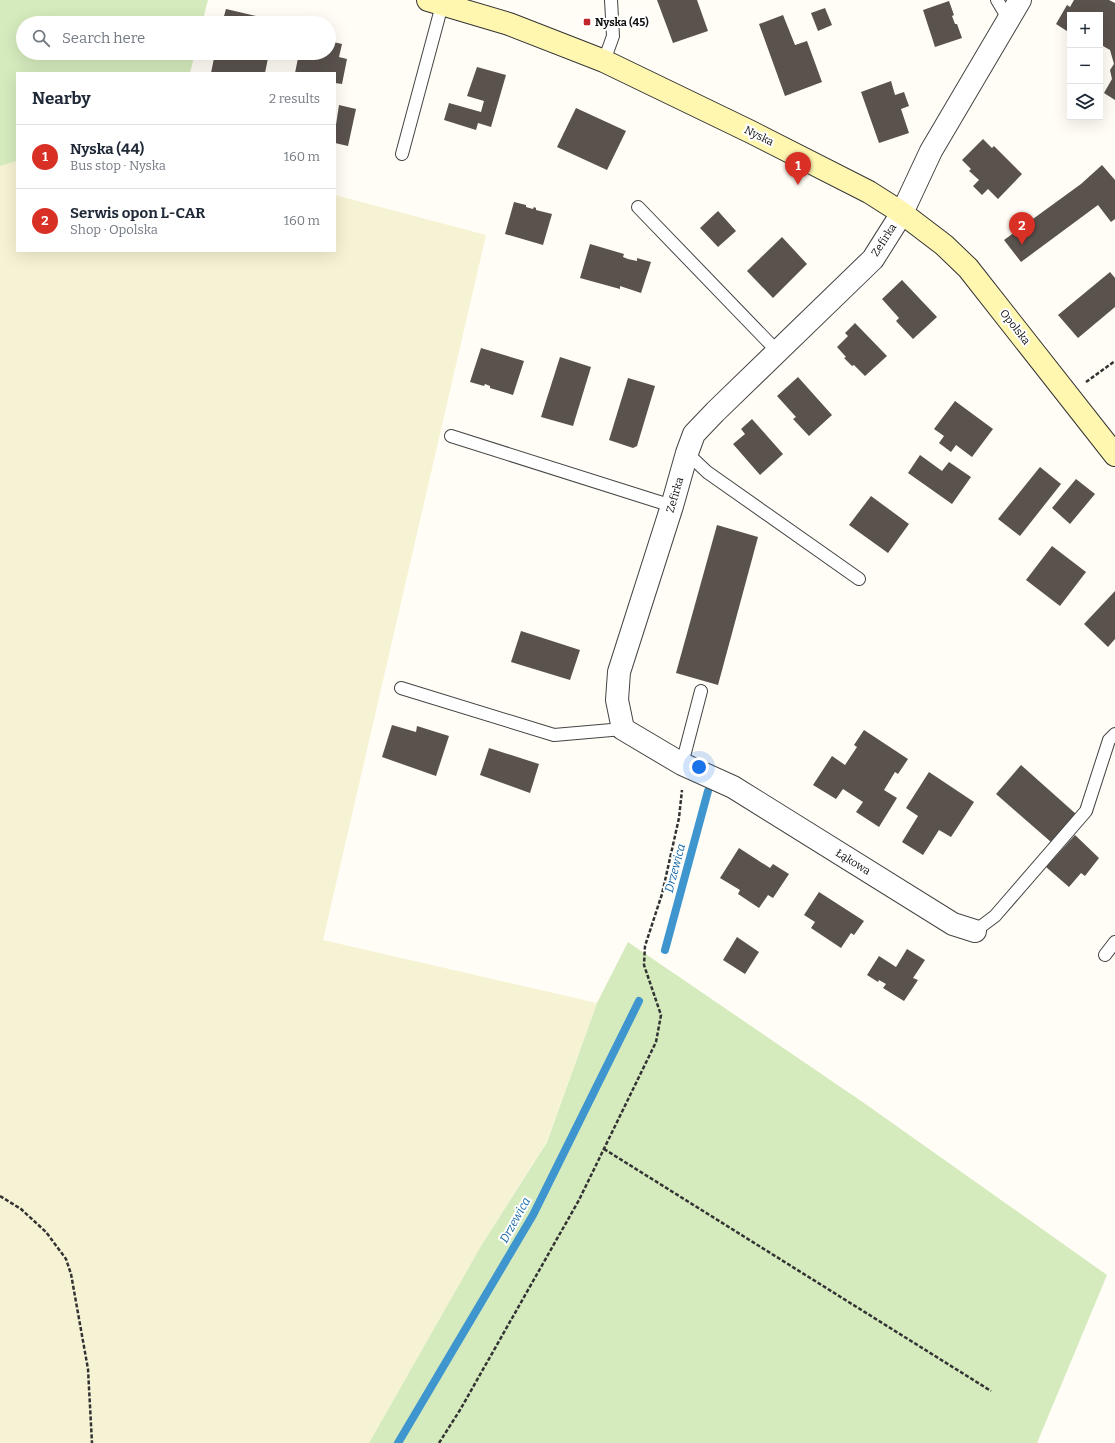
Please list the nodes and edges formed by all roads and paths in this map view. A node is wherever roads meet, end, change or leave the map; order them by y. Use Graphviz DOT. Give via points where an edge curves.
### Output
graph roads {
  1 [pos="611,0"];
  2 [pos="997,0"];
  3 [pos="1020,0"];
  4 [pos="435,2"];
  5 [pos="1009,20"];
  6 [pos="604,61"];
  7 [pos="402,154"];
  8 [pos="638,208"];
  9 [pos="902,213"];
  10 [pos="777,351"];
  11 [pos="1115,361"];
  12 [pos="1068,395"];
  13 [pos="451,436"];
  14 [pos="687,453"];
  15 [pos="1115,455"];
  16 [pos="672,506"];
  17 [pos="859,579"];
  18 [pos="401,688"];
  19 [pos="701,691"];
  20 [pos="623,729"];
  21 [pos="1115,734"];
  22 [pos="682,764"];
  23 [pos="975,932"];
  24 [pos="1115,942"];
  25 [pos="1106,955"];
  26 [pos="604,1149"];
  27 [pos="0,1196"];
  28 [pos="991,1391"];
  29 [pos="92,1443"];
  30 [pos="439,1443"];
  1 -- 6 [label="lane" via="613,36"];
  2 -- 5 [label="lane"];
  3 -- 5 [label="street"];
  4 -- 6 [label="street, Nyska" via="508,24"];
  4 -- 7 [label="lane"];
  5 -- 9 [label="street" via="931,151"];
  6 -- 9 [label="street, Nyska" via="822,168 869,192"];
  8 -- 10 [label="lane"];
  9 -- 10 [label="street, Zefirka" via="873,259"];
  9 -- 12 [label="street, Opolska" via="944,245 968,268"];
  10 -- 14 [label="street, Zefirka" via="694,434"];
  11 -- 12 [label="path"];
  12 -- 15 [label="street, Opolska"];
  13 -- 16 [label="lane"];
  14 -- 16 [label="street, Zefirka"];
  14 -- 17 [label="lane" via="708,472"];
  16 -- 20 [label="street, Zefirka" via="619,672 617,700"];
  18 -- 20 [label="lane" via="554,735"];
  19 -- 22 [label="lane"];
  20 -- 22 [label="street"];
  21 -- 23 [label="lane" via="1109,740 1086,811 995,916"];
  22 -- 23 [label="street, Łąkowa" via="733,787 953,924"];
  22 -- 26 [label="path" via="680,818 662,894 645,946 644,965 661,1015 656,1042"];
  24 -- 25 [label="lane"];
  26 -- 28 [label="path"];
  26 -- 30 [label="path" via="579,1200"];
  27 -- 29 [label="path" via="20,1208 46,1232 66,1259 88,1369"];
}
